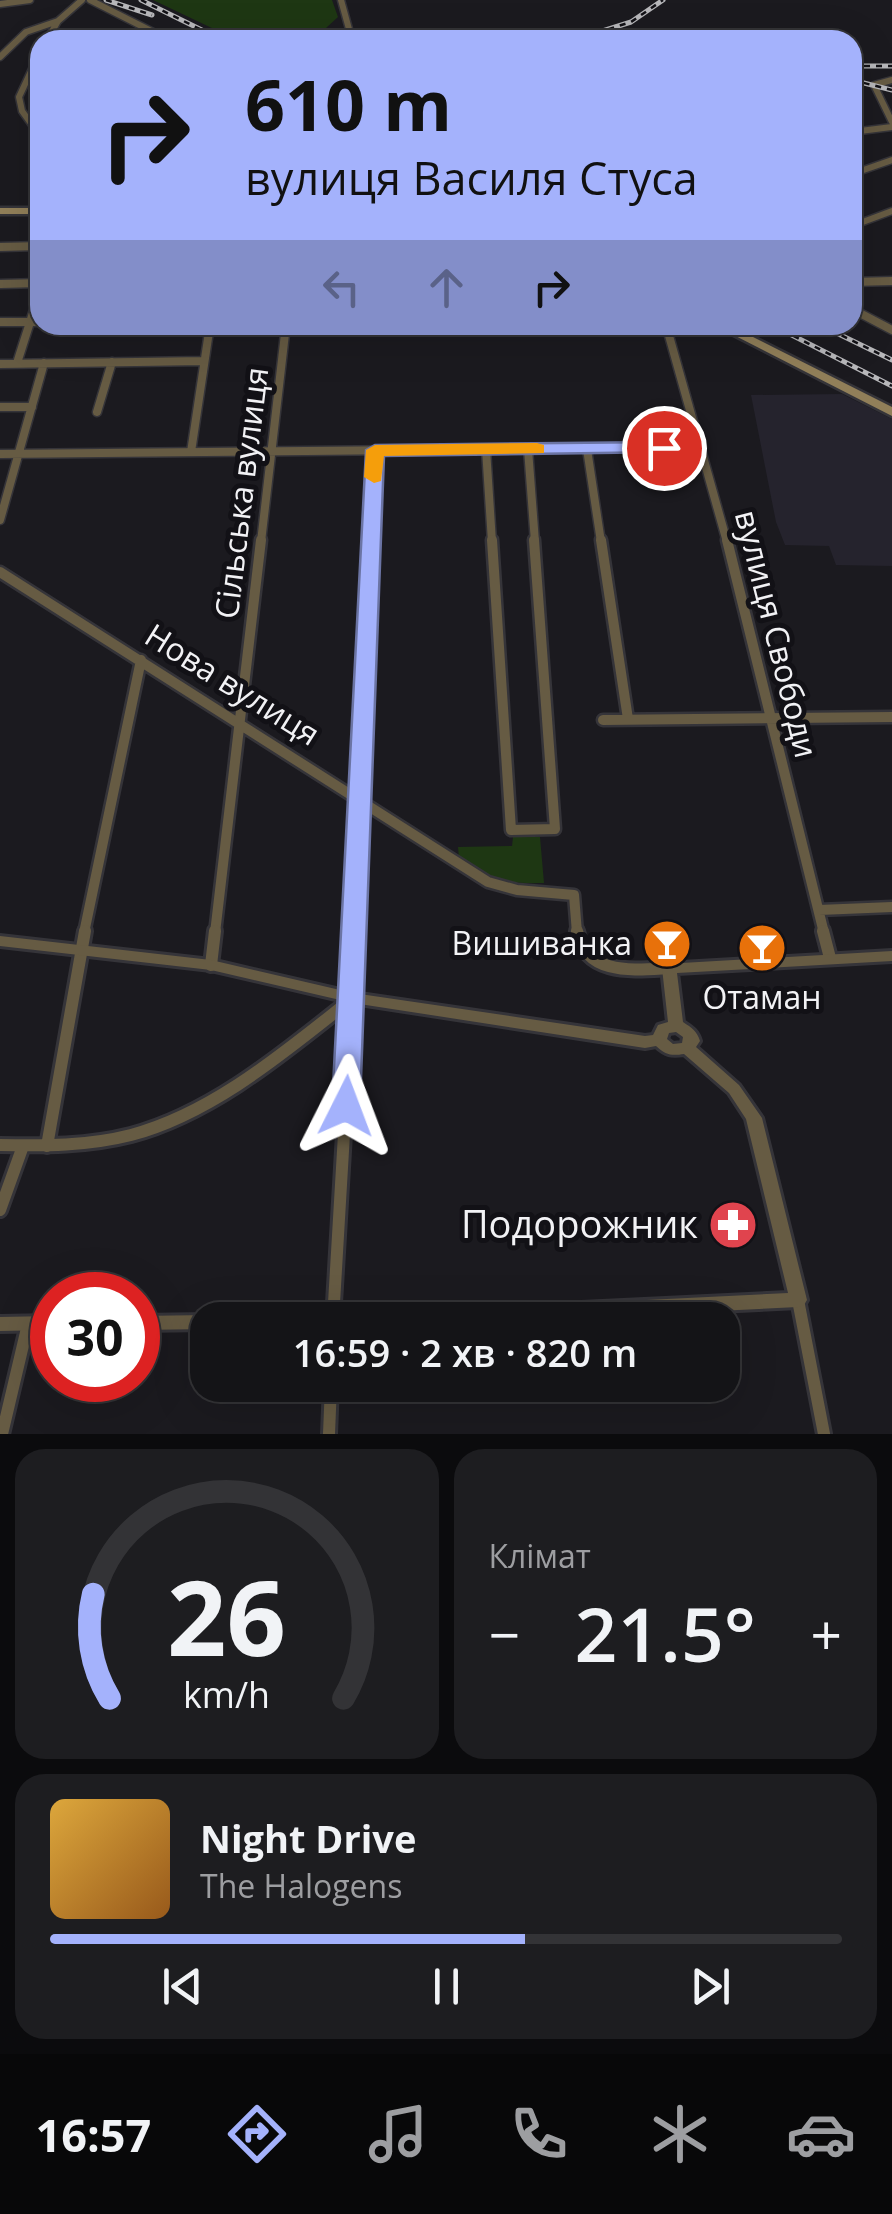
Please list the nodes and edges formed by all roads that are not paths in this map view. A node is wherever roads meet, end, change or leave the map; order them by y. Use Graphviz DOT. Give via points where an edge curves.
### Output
graph roads {
  1 [pos="30,0"];
  2 [pos="82,0"];
  3 [pos="90,0"];
  4 [pos="342,0"];
  5 [pos="0,4"];
  6 [pos="58,21"];
  7 [pos="32,30"];
  8 [pos="53,30"];
  9 [pos="149,30"];
  10 [pos="350,30"];
  11 [pos="30,31"];
  12 [pos="0,57"];
  13 [pos="30,77"];
  14 [pos="892,80"];
  15 [pos="30,120"];
  16 [pos="892,124"];
  17 [pos="862,130"];
  18 [pos="892,160"];
  19 [pos="862,170"];
  20 [pos="0,211"];
  21 [pos="30,211"];
  22 [pos="892,212"];
  23 [pos="862,222"];
  24 [pos="30,246"];
  25 [pos="0,247"];
  26 [pos="892,281"];
  27 [pos="862,282"];
  28 [pos="0,284"];
  29 [pos="30,286"];
  30 [pos="862,314"];
  31 [pos="0,322"];
  32 [pos="30,322"];
  33 [pos="892,330"];
  34 [pos="30,334"];
  35 [pos="208,335"];
  36 [pos="285,335"];
  37 [pos="669,335"];
  38 [pos="740,335"];
  39 [pos="204,361"];
  40 [pos="112,362"];
  41 [pos="44,363"];
  42 [pos="0,364"];
  43 [pos="18,364"];
  44 [pos="0,407"];
  45 [pos="32,407"];
  46 [pos="97,412"];
  47 [pos="892,412"];
  48 [pos="586,448"];
  49 [pos="702,448"];
  50 [pos="528,449"];
  51 [pos="375,450"];
  52 [pos="486,450"];
  53 [pos="190,452"];
  54 [pos="274,452"];
  55 [pos="0,454"];
  56 [pos="18,454"];
  57 [pos="0,520"];
  58 [pos="0,572"];
  59 [pos="141,660"];
  60 [pos="892,716"];
  61 [pos="772,717"];
  62 [pos="628,719"];
  63 [pos="602,720"];
  64 [pos="240,722"];
  65 [pos="358,798"];
  66 [pos="892,907"];
  67 [pos="819,910"];
  68 [pos="0,941"];
  69 [pos="80,950"];
  70 [pos="892,956"];
  71 [pos="830,958"];
  72 [pos="210,965"];
  73 [pos="669,968"];
  74 [pos="353,998"];
  75 [pos="676,1026"];
  76 [pos="659,1040"];
  77 [pos="686,1048"];
  78 [pos="0,1145"];
  79 [pos="23,1146"];
  80 [pos="47,1146"];
  81 [pos="0,1210"];
  82 [pos="798,1300"];
  83 [pos="334,1302"];
  84 [pos="740,1303"];
  85 [pos="160,1322"];
  86 [pos="190,1322"];
  87 [pos="0,1324"];
  88 [pos="28,1324"];
  89 [pos="330,1402"];
  90 [pos="2,1434"];
  91 [pos="329,1434"];
  92 [pos="824,1434"];
  1 -- 5 [label="street"];
  2 -- 6 [label="street"];
  3 -- 9 [label="street"];
  4 -- 10 [label="street"];
  6 -- 7 [label="street"];
  6 -- 8 [label="street"];
  11 -- 12 [label="street"];
  13 -- 15 [label="street" via="19,97"];
  14 -- 16 [label="street" via="874,88"];
  16 -- 17 [label="street"];
  18 -- 19 [label="street"];
  20 -- 21 [label="main road"];
  22 -- 23 [label="street"];
  24 -- 25 [label="street"];
  26 -- 27 [label="street"];
  28 -- 29 [label="street"];
  30 -- 33 [label="street"];
  31 -- 32 [label="street"];
  34 -- 43 [label="street"];
  35 -- 39 [label="street"];
  36 -- 54 [label="street, Сільська вулиця"];
  37 -- 49 [label="street, вулиця Свободи"];
  38 -- 47 [label="main road"];
  39 -- 40 [label="street"];
  39 -- 53 [label="street"];
  40 -- 41 [label="street"];
  40 -- 46 [label="street"];
  41 -- 43 [label="street"];
  41 -- 45 [label="street"];
  42 -- 43 [label="street"];
  44 -- 45 [label="street"];
  45 -- 56 [label="street"];
  48 -- 49 [label="street"];
  48 -- 50 [label="street"];
  48 -- 62 [label="street"];
  49 -- 61 [label="street, вулиця Свободи"];
  50 -- 52 [label="street"];
  50 -- 52 [label="street" via="555,829 511,830"];
  51 -- 52 [label="street"];
  51 -- 54 [label="street"];
  51 -- 65 [label="street"];
  53 -- 54 [label="street"];
  53 -- 56 [label="street"];
  54 -- 64 [label="street, Сільська вулиця"];
  55 -- 56 [label="street"];
  56 -- 57 [label="street"];
  58 -- 59 [label="street, Нова вулиця"];
  59 -- 64 [label="street, Нова вулиця"];
  59 -- 69 [label="street"];
  60 -- 61 [label="street"];
  61 -- 62 [label="street"];
  61 -- 67 [label="street, вулиця Свободи"];
  62 -- 63 [label="street"];
  64 -- 65 [label="street, Нова вулиця"];
  64 -- 72 [label="street, Сільська вулиця"];
  65 -- 73 [label="street, Нова вулиця" via="488,882 574,895 580,945 594,961 616,969"];
  65 -- 74 [label="street"];
  66 -- 67 [label="street"];
  67 -- 71 [label="street, вулиця Свободи"];
  68 -- 69 [label="street"];
  69 -- 72 [label="street"];
  69 -- 80 [label="street"];
  70 -- 71 [label="street, Нова вулиця"];
  71 -- 73 [label="street, Нова вулиця"];
  72 -- 74 [label="street"];
  73 -- 75 [label="street"];
  74 -- 76 [label="street"];
  74 -- 80 [label="street" via="188,1111 145,1131"];
  74 -- 83 [label="street"];
  75 -- 76 [label="street" via="664,1029"];
  75 -- 77 [label="street" via="690,1034"];
  76 -- 77 [label="street" via="670,1050"];
  77 -- 82 [label="street" via="734,1089 754,1118"];
  78 -- 79 [label="street"];
  79 -- 80 [label="street"];
  79 -- 81 [label="street"];
  82 -- 84 [label="street"];
  82 -- 92 [label="street"];
  85 -- 86 [label="street"];
  87 -- 88 [label="street"];
  88 -- 90 [label="street"];
  89 -- 91 [label="street"];
}
